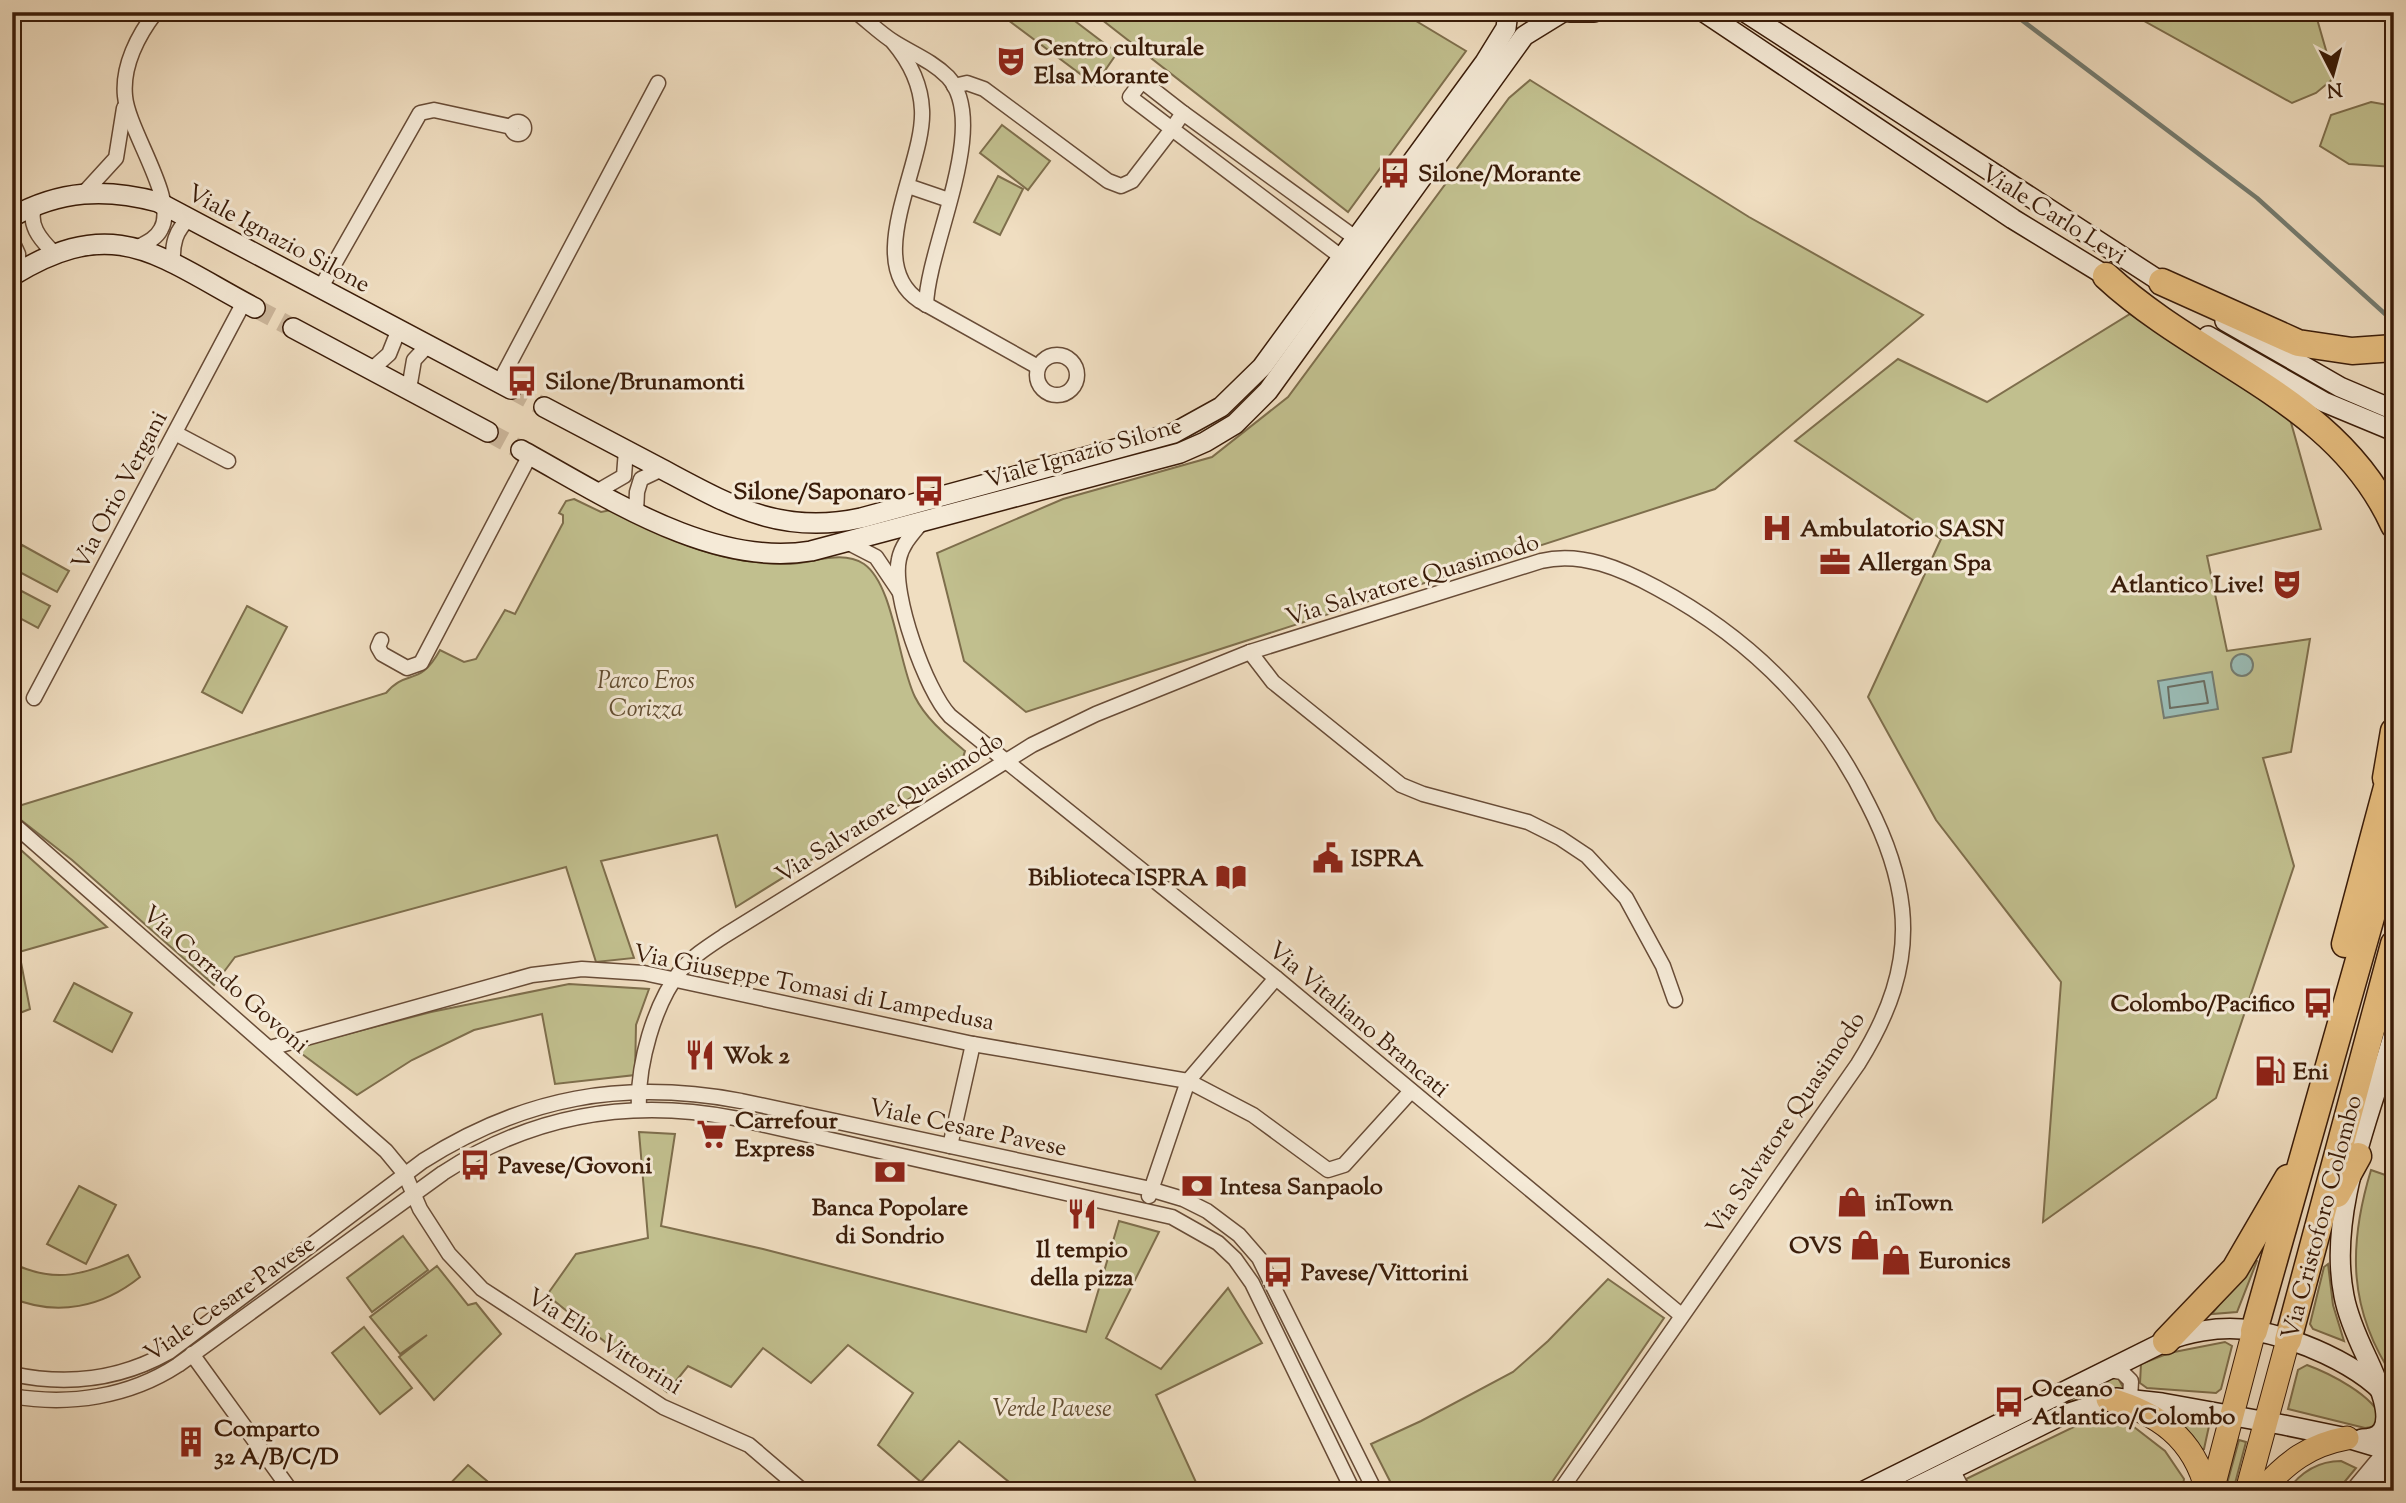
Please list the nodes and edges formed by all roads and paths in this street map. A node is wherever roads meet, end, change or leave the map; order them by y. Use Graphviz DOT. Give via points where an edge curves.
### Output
graph roads {
  1 [pos="156,12"];
  2 [pos="856,12"];
  3 [pos="1508,12"];
  4 [pos="1563,12"];
  5 [pos="1570,12"];
  6 [pos="1594,12"];
  7 [pos="1704,12"];
  8 [pos="1745,12"];
  9 [pos="893,42"];
  10 [pos="658,83"];
  11 [pos="954,86"];
  12 [pos="125,97"];
  13 [pos="1183,113"];
  14 [pos="512,127"];
  15 [pos="1172,128"];
  16 [pos="908,186"];
  17 [pos="84,193"];
  18 [pos="949,200"];
  19 [pos="35,205"];
  20 [pos="166,206"];
  21 [pos="12,217"];
  22 [pos="190,218"];
  23 [pos="1354,237"];
  24 [pos="12,241"];
  25 [pos="136,248"];
  26 [pos="53,252"];
  27 [pos="1340,256"];
  28 [pos="173,264"];
  29 [pos="16,274"];
  30 [pos="2106,276"];
  31 [pos="2162,282"];
  32 [pos="320,289"];
  33 [pos="250,305"];
  34 [pos="926,305"];
  35 [pos="293,328"];
  36 [pos="399,329"];
  37 [pos="428,345"];
  38 [pos="2394,348"];
  39 [pos="1038,367"];
  40 [pos="371,370"];
  41 [pos="505,386"];
  42 [pos="409,389"];
  43 [pos="544,407"];
  44 [pos="2394,410"];
  45 [pos="2394,431"];
  46 [pos="488,432"];
  47 [pos="175,433"];
  48 [pos="626,450"];
  49 [pos="525,452"];
  50 [pos="228,461"];
  51 [pos="662,469"];
  52 [pos="598,491"];
  53 [pos="636,512"];
  54 [pos="922,522"];
  55 [pos="2394,525"];
  56 [pos="845,541"];
  57 [pos="901,594"];
  58 [pos="381,639"];
  59 [pos="1250,652"];
  60 [pos="34,698"];
  61 [pos="2394,731"];
  62 [pos="1006,761"];
  63 [pos="2394,761"];
  64 [pos="2386,786"];
  65 [pos="12,823"];
  66 [pos="2394,835"];
  67 [pos="2394,944"];
  68 [pos="675,978"];
  69 [pos="1276,978"];
  70 [pos="1675,1000"];
  71 [pos="2394,1033"];
  72 [pos="973,1044"];
  73 [pos="270,1048"];
  74 [pos="1188,1081"];
  75 [pos="639,1091"];
  76 [pos="1411,1091"];
  77 [pos="639,1109"];
  78 [pos="907,1137"];
  79 [pos="2308,1143"];
  80 [pos="950,1146"];
  81 [pos="904,1156"];
  82 [pos="2358,1156"];
  83 [pos="405,1174"];
  84 [pos="1151,1190"];
  85 [pos="413,1194"];
  86 [pos="1146,1209"];
  87 [pos="2316,1232"];
  88 [pos="1681,1315"];
  89 [pos="2254,1331"];
  90 [pos="2288,1340"];
  91 [pos="2166,1341"];
  92 [pos="192,1354"];
  93 [pos="2109,1370"];
  94 [pos="12,1374"];
  95 [pos="12,1396"];
  96 [pos="2119,1399"];
  97 [pos="2392,1403"];
  98 [pos="2232,1415"];
  99 [pos="2266,1421"];
  100 [pos="2347,1438"];
  101 [pos="2392,1454"];
  102 [pos="1947,1478"];
  103 [pos="291,1491"];
  104 [pos="803,1491"];
  105 [pos="1353,1491"];
  106 [pos="1375,1491"];
  107 [pos="1560,1491"];
  108 [pos="1864,1491"];
  109 [pos="1908,1491"];
  110 [pos="1963,1491"];
  111 [pos="2209,1491"];
  112 [pos="2247,1491"];
  113 [pos="2261,1491"];
  114 [pos="2352,1491"];
  115 [pos="2368,1491"];
  1 -- 12 [label="street" via="136,40"];
  2 -- 9 [label="street"];
  3 -- 23 [label="street, Viale Ignazio Silone" via="1506,28 1485,62"];
  4 -- 54 [label="street, Viale Ignazio Silone" via="1524,36 1276,381 1235,424 1171,455"];
  5 -- 6 [label="street"];
  7 -- 30 [label="street, Viale Carlo Levi"];
  8 -- 31 [label="street, Viale Carlo Levi"];
  9 -- 11 [label="street" via="932,64"];
  9 -- 16 [label="street" via="913,74 922,106"];
  10 -- 41 [label="street"];
  11 -- 15 [label="street" via="967,83 984,89 1121,186 1132,181"];
  11 -- 18 [label="street" via="964,129"];
  12 -- 17 [label="street" via="116,158"];
  12 -- 20 [label="street" via="136,137"];
  13 -- 15 [label="street"];
  13 -- 15 [label="street" via="1142,81 1130,97"];
  13 -- 23 [label="street"];
  14 -- 32 [label="street" via="433,110 419,113"];
  15 -- 27 [label="street"];
  16 -- 18 [label="street"];
  16 -- 34 [label="street" via="897,227 895,260 905,289"];
  17 -- 19 [label="street, Viale Ignazio Silone"];
  17 -- 20 [label="street, Viale Ignazio Silone" via="130,195"];
  18 -- 34 [label="street" via="932,261"];
  19 -- 21 [label="street, Viale Ignazio Silone"];
  19 -- 26 [label="street" via="35,230"];
  20 -- 22 [label="street, Viale Ignazio Silone"];
  20 -- 25 [label="street" via="161,229"];
  22 -- 28 [label="street" via="177,233"];
  22 -- 32 [label="street, Viale Ignazio Silone"];
  23 -- 27 [label="street, Viale Ignazio Silone"];
  24 -- 29 [label="street" via="18,254"];
  25 -- 26 [label="street" via="97,243"];
  25 -- 28 [label="street"];
  26 -- 29 [label="street"];
  27 -- 51 [label="street, Viale Ignazio Silone" via="1243,388 1211,414 1166,436 861,518 821,524 754,515"];
  28 -- 33 [label="street"];
  30 -- 45 [label="street, Viale Carlo Levi" via="2313,396"];
  30 -- 55 [label="highway" via="2151,314 2285,399 2325,430 2365,473"];
  31 -- 38 [label="highway" via="2298,343 2341,351"];
  31 -- 44 [label="street, Viale Carlo Levi" via="2326,380"];
  32 -- 36 [label="street, Viale Ignazio Silone"];
  33 -- 47 [label="street, Via Orio Vergani"];
  34 -- 39 [label="street"];
  35 -- 40 [label="street"];
  36 -- 37 [label="street, Viale Ignazio Silone"];
  36 -- 40 [label="street" via="389,354"];
  37 -- 41 [label="street, Viale Ignazio Silone"];
  37 -- 42 [label="street" via="414,360"];
  40 -- 42 [label="street"];
  42 -- 46 [label="street"];
  43 -- 48 [label="street, Viale Ignazio Silone"];
  47 -- 50 [label="street"];
  47 -- 60 [label="street, Via Orio Vergani"];
  48 -- 51 [label="street, Viale Ignazio Silone"];
  48 -- 52 [label="street" via="624,476"];
  49 -- 52 [label="street, Viale Ignazio Silone"];
  49 -- 58 [label="street" via="421,663 410,668 380,653"];
  51 -- 53 [label="street" via="641,479"];
  52 -- 53 [label="street, Viale Ignazio Silone"];
  53 -- 56 [label="street, Viale Ignazio Silone" via="696,539 748,550 804,552"];
  54 -- 56 [label="street, Viale Ignazio Silone"];
  54 -- 57 [label="street" via="899,558"];
  56 -- 57 [label="street" via="876,557"];
  57 -- 62 [label="street, Via Vitaliano Brancati" via="934,696 950,716"];
  59 -- 62 [label="street, Via Salvatore Quasimodo" via="1096,714"];
  59 -- 70 [label="street" via="1273,682 1401,785 1528,821 1587,856 1626,898 1663,966"];
  59 -- 88 [label="street, Via Salvatore Quasimodo" via="1541,561 1578,559 1646,582 1722,628 1781,677 1828,733 1881,830 1896,875 1903,930 1896,984 1879,1028 1858,1064"];
  61 -- 64 [label="highway"];
  62 -- 68 [label="street, Via Salvatore Quasimodo" via="724,936"];
  62 -- 69 [label="street, Via Vitaliano Brancati"];
  63 -- 64 [label="highway, Via Cristoforo Colombo"];
  64 -- 79 [label="highway, Via Cristoforo Colombo" via="2303,1100"];
  65 -- 73 [label="street, Via Corrado Govoni"];
  66 -- 79 [label="highway, Via Cristoforo Colombo"];
  67 -- 87 [label="highway, Via Cristoforo Colombo"];
  68 -- 72 [label="street, Via Giuseppe Tomasi di Lampedusa"];
  68 -- 73 [label="street, Via Giuseppe Tomasi di Lampedusa" via="597,969 532,975"];
  68 -- 75 [label="street, Via Salvatore Quasimodo" via="654,1026"];
  69 -- 74 [label="street"];
  69 -- 76 [label="street, Via Vitaliano Brancati"];
  71 -- 82 [label="street, Via Cristoforo Colombo"];
  72 -- 74 [label="street, Via Giuseppe Tomasi di Lampedusa"];
  72 -- 80 [label="street"];
  73 -- 83 [label="street, Via Corrado Govoni" via="386,1151"];
  74 -- 76 [label="street, Via Giuseppe Tomasi di Lampedusa" via="1253,1115 1328,1170 1345,1165"];
  74 -- 84 [label="street"];
  75 -- 77 [label="street, Via Salvatore Quasimodo"];
  75 -- 78 [label="street, Viale Cesare Pavese" via="707,1094"];
  75 -- 83 [label="street, Viale Cesare Pavese" via="574,1098 498,1121 461,1138"];
  76 -- 88 [label="street, Via Vitaliano Brancati"];
  77 -- 81 [label="street, Viale Cesare Pavese" via="705,1113"];
  77 -- 85 [label="street, Viale Cesare Pavese" via="586,1114 522,1132 473,1154"];
  78 -- 80 [label="street, Viale Cesare Pavese"];
  78 -- 81 [label="street"];
  79 -- 89 [label="highway, Via Cristoforo Colombo"];
  79 -- 91 [label="highway" via="2239,1264"];
  80 -- 84 [label="street, Viale Cesare Pavese"];
  81 -- 86 [label="street, Viale Cesare Pavese"];
  82 -- 87 [label="highway"];
  82 -- 97 [label="street, Via Cristoforo Colombo" via="2341,1223 2339,1264 2354,1329"];
  83 -- 85 [label="street"];
  83 -- 94 [label="street, Viale Cesare Pavese" via="193,1335 141,1368 94,1380"];
  84 -- 86 [label="street"];
  84 -- 106 [label="street, Viale Cesare Pavese" via="1207,1211 1256,1254"];
  85 -- 92 [label="street, Viale Cesare Pavese"];
  85 -- 104 [label="street, Via Elio Vittorini" via="449,1254 482,1289 663,1407 749,1445"];
  86 -- 105 [label="street, Viale Cesare Pavese" via="1199,1229 1244,1270"];
  87 -- 90 [label="highway, Via Cristoforo Colombo"];
  88 -- 107 [label="street, Via Salvatore Quasimodo"];
  89 -- 90 [label="street"];
  89 -- 91 [label="street" via="2217,1330"];
  89 -- 98 [label="main road, Via Cristoforo Colombo"];
  90 -- 97 [label="street" via="2342,1363"];
  90 -- 99 [label="main road, Via Cristoforo Colombo"];
  91 -- 93 [label="street"];
  92 -- 95 [label="street, Viale Cesare Pavese" via="156,1377 106,1395 67,1400"];
  92 -- 103 [label="street"];
  93 -- 96 [label="street" via="2122,1372 2131,1381"];
  93 -- 108 [label="street"];
  96 -- 98 [label="street"];
  96 -- 102 [label="street" via="2060,1416"];
  96 -- 111 [label="main road" via="2172,1429 2194,1458"];
  97 -- 100 [label="street" via="2393,1420 2387,1433 2378,1438"];
  98 -- 99 [label="street"];
  98 -- 111 [label="main road, Via Cristoforo Colombo"];
  99 -- 100 [label="street"];
  99 -- 112 [label="main road, Via Cristoforo Colombo"];
  100 -- 101 [label="street"];
  100 -- 113 [label="main road" via="2300,1453"];
  101 -- 114 [label="street"];
  101 -- 115 [label="street"];
  102 -- 109 [label="street"];
  102 -- 110 [label="street"];
}
